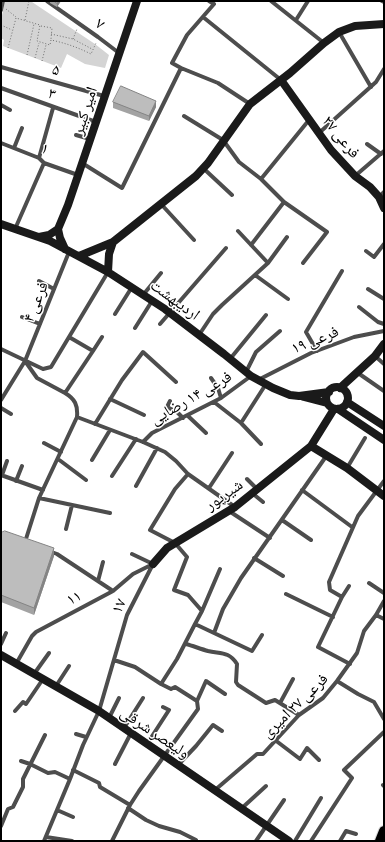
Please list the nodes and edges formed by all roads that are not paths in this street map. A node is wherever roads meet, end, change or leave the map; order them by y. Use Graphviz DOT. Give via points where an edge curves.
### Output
graph roads {
  1 [pos="3,1"];
  2 [pos="47,1"];
  3 [pos="137,1"];
  4 [pos="209,1"];
  5 [pos="271,1"];
  6 [pos="308,1"];
  7 [pos="1,9"];
  8 [pos="203,17"];
  9 [pos="296,20"];
  10 [pos="384,24"];
  11 [pos="339,32"];
  12 [pos="324,43"];
  13 [pos="118,53"];
  14 [pos="1,67"];
  15 [pos="182,68"];
  16 [pos="384,69"];
  17 [pos="281,80"];
  18 [pos="370,87"];
  19 [pos="1,88"];
  20 [pos="104,96"];
  21 [pos="250,104"];
  22 [pos="1,106"];
  23 [pos="53,108"];
  24 [pos="10,110"];
  25 [pos="184,116"];
  26 [pos="309,119"];
  27 [pos="96,122"];
  28 [pos="22,128"];
  29 [pos="319,133"];
  30 [pos="76,135"];
  31 [pos="90,139"];
  32 [pos="223,140"];
  33 [pos="1,143"];
  34 [pos="367,144"];
  35 [pos="14,148"];
  36 [pos="383,153"];
  37 [pos="39,158"];
  38 [pos="44,162"];
  39 [pos="82,163"];
  40 [pos="203,168"];
  41 [pos="78,175"];
  42 [pos="355,176"];
  43 [pos="261,179"];
  44 [pos="382,194"];
  45 [pos="232,195"];
  46 [pos="284,202"];
  47 [pos="161,204"];
  48 [pos="384,208"];
  49 [pos="2,226"];
  50 [pos="15,229"];
  51 [pos="58,229"];
  52 [pos="238,231"];
  53 [pos="39,237"];
  54 [pos="287,237"];
  55 [pos="194,240"];
  56 [pos="113,242"];
  57 [pos="384,244"];
  58 [pos="251,245"];
  59 [pos="226,248"];
  60 [pos="67,250"];
  61 [pos="366,251"];
  62 [pos="79,256"];
  63 [pos="268,263"];
  64 [pos="303,263"];
  65 [pos="342,271"];
  66 [pos="108,272"];
  67 [pos="161,272"];
  68 [pos="255,275"];
  69 [pos="38,282"];
  70 [pos="132,287"];
  71 [pos="54,289"];
  72 [pos="368,289"];
  73 [pos="144,295"];
  74 [pos="288,299"];
  75 [pos="384,299"];
  76 [pos="152,300"];
  77 [pos="359,307"];
  78 [pos="169,313"];
  79 [pos="115,314"];
  80 [pos="266,316"];
  81 [pos="22,317"];
  82 [pos="40,324"];
  83 [pos="160,324"];
  84 [pos="384,324"];
  85 [pos="135,328"];
  86 [pos="384,330"];
  87 [pos="280,331"];
  88 [pos="199,335"];
  89 [pos="69,337"];
  90 [pos="102,337"];
  91 [pos="384,344"];
  92 [pos="1,349"];
  93 [pos="93,351"];
  94 [pos="317,351"];
  95 [pos="375,356"];
  96 [pos="230,359"];
  97 [pos="25,361"];
  98 [pos="384,364"];
  99 [pos="358,373"];
  100 [pos="252,376"];
  101 [pos="211,378"];
  102 [pos="176,382"];
  103 [pos="266,384"];
  104 [pos="340,388"];
  105 [pos="384,390"];
  106 [pos="329,392"];
  107 [pos="65,394"];
  108 [pos="299,396"];
  109 [pos="221,398"];
  110 [pos="110,399"];
  111 [pos="1,400"];
  112 [pos="170,400"];
  113 [pos="214,402"];
  114 [pos="347,402"];
  115 [pos="333,407"];
  116 [pos="1,408"];
  117 [pos="11,414"];
  118 [pos="144,416"];
  119 [pos="188,416"];
  120 [pos="77,417"];
  121 [pos="183,418"];
  122 [pos="241,423"];
  123 [pos="95,424"];
  124 [pos="384,426"];
  125 [pos="110,430"];
  126 [pos="206,433"];
  127 [pos="365,438"];
  128 [pos="136,439"];
  129 [pos="384,440"];
  130 [pos="143,442"];
  131 [pos="44,443"];
  132 [pos="261,444"];
  133 [pos="311,446"];
  134 [pos="157,448"];
  135 [pos="61,452"];
  136 [pos="232,453"];
  137 [pos="327,455"];
  138 [pos="58,459"];
  139 [pos="92,460"];
  140 [pos="7,461"];
  141 [pos="22,466"];
  142 [pos="347,468"];
  143 [pos="188,474"];
  144 [pos="1,475"];
  145 [pos="112,476"];
  146 [pos="247,479"];
  147 [pos="16,480"];
  148 [pos="86,480"];
  149 [pos="384,481"];
  150 [pos="136,486"];
  151 [pos="209,488"];
  152 [pos="43,490"];
  153 [pos="302,490"];
  154 [pos="254,491"];
  155 [pos="380,493"];
  156 [pos="39,498"];
  157 [pos="263,502"];
  158 [pos="72,505"];
  159 [pos="232,509"];
  160 [pos="110,513"];
  161 [pos="282,520"];
  162 [pos="352,527"];
  163 [pos="66,529"];
  164 [pos="270,538"];
  165 [pos="18,539"];
  166 [pos="311,540"];
  167 [pos="25,542"];
  168 [pos="175,543"];
  169 [pos="31,544"];
  170 [pos="44,549"];
  171 [pos="132,554"];
  172 [pos="254,558"];
  173 [pos="103,562"];
  174 [pos="153,564"];
  175 [pos="220,569"];
  176 [pos="283,576"];
  177 [pos="98,581"];
  178 [pos="369,583"];
  179 [pos="349,586"];
  180 [pos="113,591"];
  181 [pos="384,593"];
  182 [pos="286,594"];
  183 [pos="342,597"];
  184 [pos="384,601"];
  185 [pos="202,611"];
  186 [pos="376,615"];
  187 [pos="333,617"];
  188 [pos="384,619"];
  189 [pos="195,624"];
  190 [pos="6,632"];
  191 [pos="214,633"];
  192 [pos="262,635"];
  193 [pos="1,644"];
  194 [pos="186,644"];
  195 [pos="49,653"];
  196 [pos="1,655"];
  197 [pos="114,660"];
  198 [pos="16,664"];
  199 [pos="350,664"];
  200 [pos="69,666"];
  201 [pos="34,674"];
  202 [pos="43,679"];
  203 [pos="293,679"];
  204 [pos="337,681"];
  205 [pos="161,684"];
  206 [pos="56,687"];
  207 [pos="225,694"];
  208 [pos="119,698"];
  209 [pos="143,698"];
  210 [pos="197,701"];
  211 [pos="280,703"];
  212 [pos="163,707"];
  213 [pos="15,711"];
  214 [pos="98,711"];
  215 [pos="299,715"];
  216 [pos="109,718"];
  217 [pos="384,718"];
  218 [pos="124,728"];
  219 [pos="222,730"];
  220 [pos="384,732"];
  221 [pos="131,733"];
  222 [pos="76,734"];
  223 [pos="45,736"];
  224 [pos="86,737"];
  225 [pos="275,740"];
  226 [pos="147,744"];
  227 [pos="164,756"];
  228 [pos="21,760"];
  229 [pos="319,760"];
  230 [pos="30,764"];
  231 [pos="115,764"];
  232 [pos="178,765"];
  233 [pos="73,770"];
  234 [pos="70,779"];
  235 [pos="266,786"];
  236 [pos="215,790"];
  237 [pos="321,798"];
  238 [pos="284,800"];
  239 [pos="129,807"];
  240 [pos="242,808"];
  241 [pos="57,810"];
  242 [pos="73,817"];
  243 [pos="266,824"];
  244 [pos="1,826"];
  245 [pos="384,831"];
  246 [pos="356,834"];
  247 [pos="45,839"];
  248 [pos="196,840"];
  249 [pos="72,841"];
  250 [pos="112,841"];
  251 [pos="256,841"];
  252 [pos="289,841"];
  253 [pos="295,841"];
  254 [pos="311,841"];
  255 [pos="340,841"];
  256 [pos="380,841"];
  1 -- 7 [label="street"];
  2 -- 13 [label="street, ۷"];
  3 -- 13 [label="main road, امیر کبیر"];
  4 -- 8 [label="street" via="214,4"];
  5 -- 9 [label="street"];
  6 -- 9 [label="street"];
  8 -- 15 [label="street" via="187,35 172,63"];
  8 -- 17 [label="street"];
  9 -- 12 [label="street"];
  10 -- 11 [label="main road" via="355,26"];
  11 -- 12 [label="main road"];
  11 -- 18 [label="street"];
  12 -- 17 [label="main road"];
  13 -- 20 [label="main road, امیر کبیر"];
  14 -- 20 [label="street, ۵"];
  15 -- 21 [label="street" via="218,83"];
  15 -- 39 [label="street" via="122,188"];
  16 -- 18 [label="street"];
  17 -- 21 [label="main road"];
  17 -- 26 [label="main road, فرعی ۲۷"];
  18 -- 29 [label="street"];
  19 -- 23 [label="street, ۳"];
  20 -- 27 [label="main road, امیر کبیر"];
  21 -- 32 [label="main road"];
  22 -- 24 [label="street"];
  23 -- 27 [label="street, ۳"];
  23 -- 37 [label="street"];
  25 -- 32 [label="street"];
  26 -- 29 [label="main road, فرعی ۲۷"];
  26 -- 43 [label="street"];
  27 -- 31 [label="main road, امیر کبیر"];
  28 -- 35 [label="street"];
  29 -- 42 [label="main road, فرعی ۲۷"];
  30 -- 31 [label="street"];
  31 -- 39 [label="main road, امیر کبیر"];
  32 -- 40 [label="main road"];
  32 -- 43 [label="street" via="239,162"];
  33 -- 35 [label="street, ۱"];
  34 -- 36 [label="street"];
  35 -- 37 [label="street, ۱"];
  36 -- 42 [label="street"];
  37 -- 38 [label="street, ۱"];
  38 -- 41 [label="street, ۱"];
  38 -- 50 [label="street"];
  39 -- 41 [label="main road, امیر کبیر"];
  40 -- 45 [label="street"];
  40 -- 47 [label="main road"];
  41 -- 51 [label="main road, امیر کبیر"];
  42 -- 44 [label="main road, فرعی ۲۷"];
  43 -- 46 [label="street"];
  44 -- 48 [label="main road, فرعی ۲۷"];
  46 -- 58 [label="street"];
  46 -- 64 [label="street" via="327,232"];
  47 -- 55 [label="street"];
  47 -- 56 [label="main road"];
  49 -- 50 [label="main road, اردیبهشت"];
  50 -- 53 [label="main road, اردیبهشت"];
  51 -- 53 [label="main road" via="49,235"];
  51 -- 60 [label="main road"];
  52 -- 58 [label="street"];
  53 -- 60 [label="main road, اردیبهشت"];
  54 -- 63 [label="street"];
  56 -- 62 [label="main road"];
  56 -- 66 [label="main road"];
  57 -- 61 [label="street" via="374,257"];
  58 -- 63 [label="street"];
  59 -- 78 [label="street"];
  60 -- 62 [label="main road, اردیبهشت"];
  60 -- 71 [label="street, فرعی ۴"];
  62 -- 66 [label="main road, اردیبهشت"];
  63 -- 68 [label="street"];
  65 -- 94 [label="street" via="306,332"];
  66 -- 70 [label="main road, اردیبهشت"];
  66 -- 89 [label="street"];
  67 -- 73 [label="street"];
  68 -- 74 [label="street"];
  68 -- 88 [label="street" via="213,314"];
  69 -- 71 [label="street"];
  70 -- 73 [label="main road, اردیبهشت"];
  70 -- 79 [label="street"];
  71 -- 82 [label="street, فرعی ۴"];
  72 -- 75 [label="street"];
  73 -- 76 [label="main road, اردیبهشت"];
  76 -- 78 [label="main road, اردیبهشت"];
  76 -- 85 [label="street"];
  77 -- 84 [label="street"];
  78 -- 83 [label="street"];
  78 -- 88 [label="main road, اردیبهشت"];
  80 -- 96 [label="street"];
  81 -- 82 [label="street"];
  82 -- 97 [label="street, فرعی ۴"];
  86 -- 94 [label="street, فرعی ۱۹" via="354,337"];
  87 -- 100 [label="street" via="256,352"];
  88 -- 96 [label="main road, اردیبهشت"];
  89 -- 93 [label="street"];
  89 -- 97 [label="street" via="51,367 43,369"];
  90 -- 93 [label="street"];
  91 -- 95 [label="main road, اردیبهشت"];
  92 -- 97 [label="street"];
  93 -- 107 [label="street"];
  94 -- 100 [label="street, فرعی ۱۹"];
  95 -- 98 [label="street"];
  95 -- 99 [label="main road, اردیبهشت"];
  96 -- 100 [label="main road, اردیبهشت"];
  97 -- 107 [label="street" via="37,378"];
  97 -- 111 [label="street, فرعی ۴"];
  99 -- 104 [label="main road, اردیبهشت"];
  99 -- 105 [label="street"];
  100 -- 103 [label="main road, اردیبهشت"];
  100 -- 109 [label="street, فرعی ۱۴ رضایی"];
  101 -- 109 [label="street"];
  102 -- 110 [label="street" via="143,352"];
  103 -- 108 [label="main road, اردیبهشت"];
  103 -- 122 [label="street"];
  104 -- 106 [label="main road, اردیبهشت"];
  104 -- 114 [label="main road" via="347,393"];
  106 -- 108 [label="main road, اردیبهشت"];
  106 -- 115 [label="main road" via="326,399"];
  107 -- 120 [label="street" via="76,403"];
  108 -- 115 [label="main road"];
  109 -- 113 [label="street, فرعی ۱۴ رضایی"];
  110 -- 118 [label="street"];
  110 -- 123 [label="street"];
  112 -- 121 [label="street" via="167,406"];
  113 -- 119 [label="street, فرعی ۱۴ رضایی"];
  113 -- 122 [label="street"];
  114 -- 115 [label="main road" via="342,408"];
  114 -- 124 [label="main road"];
  115 -- 129 [label="main road"];
  115 -- 133 [label="main road, شیرپور"];
  116 -- 117 [label="street"];
  119 -- 121 [label="street, فرعی ۱۴ رضایی"];
  119 -- 126 [label="street"];
  120 -- 123 [label="street"];
  120 -- 135 [label="street"];
  121 -- 130 [label="street, فرعی ۱۴ رضایی" via="152,433"];
  122 -- 132 [label="street"];
  123 -- 125 [label="street"];
  125 -- 128 [label="street"];
  125 -- 139 [label="street"];
  127 -- 142 [label="street"];
  128 -- 130 [label="street"];
  128 -- 145 [label="street"];
  130 -- 134 [label="street"];
  131 -- 135 [label="street"];
  133 -- 137 [label="main road"];
  133 -- 154 [label="main road, شیرپور"];
  134 -- 143 [label="street" via="176,461"];
  134 -- 150 [label="street"];
  135 -- 138 [label="street"];
  136 -- 151 [label="street"];
  137 -- 142 [label="main road"];
  137 -- 153 [label="street"];
  138 -- 148 [label="street"];
  138 -- 152 [label="street"];
  140 -- 144 [label="street"];
  141 -- 147 [label="street"];
  142 -- 155 [label="main road"];
  143 -- 151 [label="street"];
  143 -- 168 [label="street" via="175,489 150,530"];
  144 -- 147 [label="street"];
  146 -- 154 [label="street"];
  147 -- 152 [label="street"];
  149 -- 155 [label="street"];
  151 -- 159 [label="street"];
  152 -- 156 [label="street"];
  153 -- 161 [label="street"];
  153 -- 162 [label="street"];
  154 -- 157 [label="street"];
  154 -- 159 [label="main road, شیرپور"];
  155 -- 162 [label="street" via="358,516"];
  156 -- 158 [label="street"];
  156 -- 167 [label="street"];
  158 -- 160 [label="street"];
  158 -- 163 [label="street"];
  159 -- 164 [label="street"];
  159 -- 168 [label="main road, شیرپور"];
  161 -- 164 [label="street"];
  161 -- 166 [label="street"];
  162 -- 183 [label="street" via="329,582 330,590"];
  164 -- 172 [label="street"];
  165 -- 167 [label="street"];
  167 -- 169 [label="street"];
  168 -- 174 [label="main road, شیرپور"];
  168 -- 185 [label="street" via="187,558 174,590 188,595"];
  170 -- 177 [label="street" via="57,554"];
  171 -- 174 [label="street"];
  172 -- 176 [label="street"];
  172 -- 191 [label="street" via="223,609"];
  173 -- 177 [label="street"];
  174 -- 180 [label="street, ۱۱" via="133,574"];
  174 -- 197 [label="street, ۱۷" via="127,615"];
  175 -- 185 [label="street"];
  177 -- 180 [label="street"];
  178 -- 181 [label="street"];
  179 -- 183 [label="street"];
  180 -- 198 [label="street, ۱۱" via="36,632"];
  182 -- 187 [label="street"];
  183 -- 187 [label="street"];
  184 -- 186 [label="street, فرعی ۲۷ امیری"];
  185 -- 189 [label="street"];
  186 -- 188 [label="street"];
  186 -- 199 [label="street, فرعی ۲۷ امیری" via="364,631 357,653"];
  187 -- 199 [label="street" via="318,647"];
  189 -- 191 [label="street"];
  189 -- 194 [label="street"];
  190 -- 193 [label="street"];
  191 -- 192 [label="street" via="252,651"];
  194 -- 205 [label="street"];
  194 -- 211 [label="street" via="229,656 237,664 238,685 266,703 275,700"];
  195 -- 201 [label="street"];
  196 -- 198 [label="main road, ولیعصر شرقی"];
  197 -- 205 [label="street" via="134,667"];
  197 -- 214 [label="street, ۱۷"];
  198 -- 201 [label="main road, ولیعصر شرقی"];
  199 -- 204 [label="street, فرعی ۲۷ امیری"];
  200 -- 206 [label="street"];
  201 -- 202 [label="main road, ولیعصر شرقی"];
  202 -- 206 [label="main road, ولیعصر شرقی"];
  202 -- 213 [label="street" via="26,704 23,702"];
  203 -- 211 [label="street"];
  204 -- 215 [label="street, فرعی ۲۷ امیری" via="323,698"];
  204 -- 217 [label="street" via="374,702"];
  205 -- 210 [label="street" via="171,689 175,688"];
  206 -- 214 [label="main road, ولیعصر شرقی"];
  207 -- 210 [label="street" via="206,681"];
  208 -- 216 [label="street"];
  209 -- 218 [label="street"];
  210 -- 227 [label="street" via="198,709"];
  211 -- 215 [label="street"];
  212 -- 226 [label="street" via="169,710"];
  214 -- 216 [label="main road, ولیعصر شرقی"];
  214 -- 224 [label="street, ۱۷"];
  215 -- 225 [label="street, فرعی ۲۷ امیری"];
  216 -- 218 [label="main road, ولیعصر شرقی"];
  218 -- 221 [label="main road, ولیعصر شرقی"];
  219 -- 232 [label="street" via="212,725"];
  220 -- 254 [label="street" via="344,770 352,778"];
  221 -- 226 [label="main road, ولیعصر شرقی"];
  221 -- 231 [label="street"];
  222 -- 224 [label="street"];
  223 -- 230 [label="street"];
  224 -- 233 [label="street, ۱۷"];
  225 -- 229 [label="street" via="300,759 307,748"];
  225 -- 236 [label="street, فرعی ۲۷ امیری" via="263,754 258,754"];
  226 -- 227 [label="main road, ولیعصر شرقی"];
  227 -- 232 [label="main road, ولیعصر شرقی"];
  227 -- 239 [label="street"];
  228 -- 230 [label="street"];
  230 -- 234 [label="street" via="48,773 55,772"];
  230 -- 244 [label="street" via="23,779 23,787 13,807 8,809"];
  232 -- 236 [label="main road, ولیعصر شرقی"];
  233 -- 234 [label="street, ۱۷"];
  233 -- 239 [label="street" via="99,783 100,787"];
  234 -- 241 [label="street, ۱۷"];
  235 -- 240 [label="street"];
  236 -- 240 [label="main road, ولیعصر شرقی"];
  237 -- 253 [label="street"];
  238 -- 243 [label="street"];
  239 -- 248 [label="street" via="146,820"];
  239 -- 250 [label="street"];
  240 -- 243 [label="main road, ولیعصر شرقی"];
  241 -- 242 [label="street"];
  241 -- 247 [label="street, ۱۷"];
  243 -- 251 [label="street"];
  243 -- 252 [label="main road, ولیعصر شرقی"];
  245 -- 256 [label="main road"];
  246 -- 255 [label="street" via="346,831"];
  247 -- 249 [label="street"];
}
